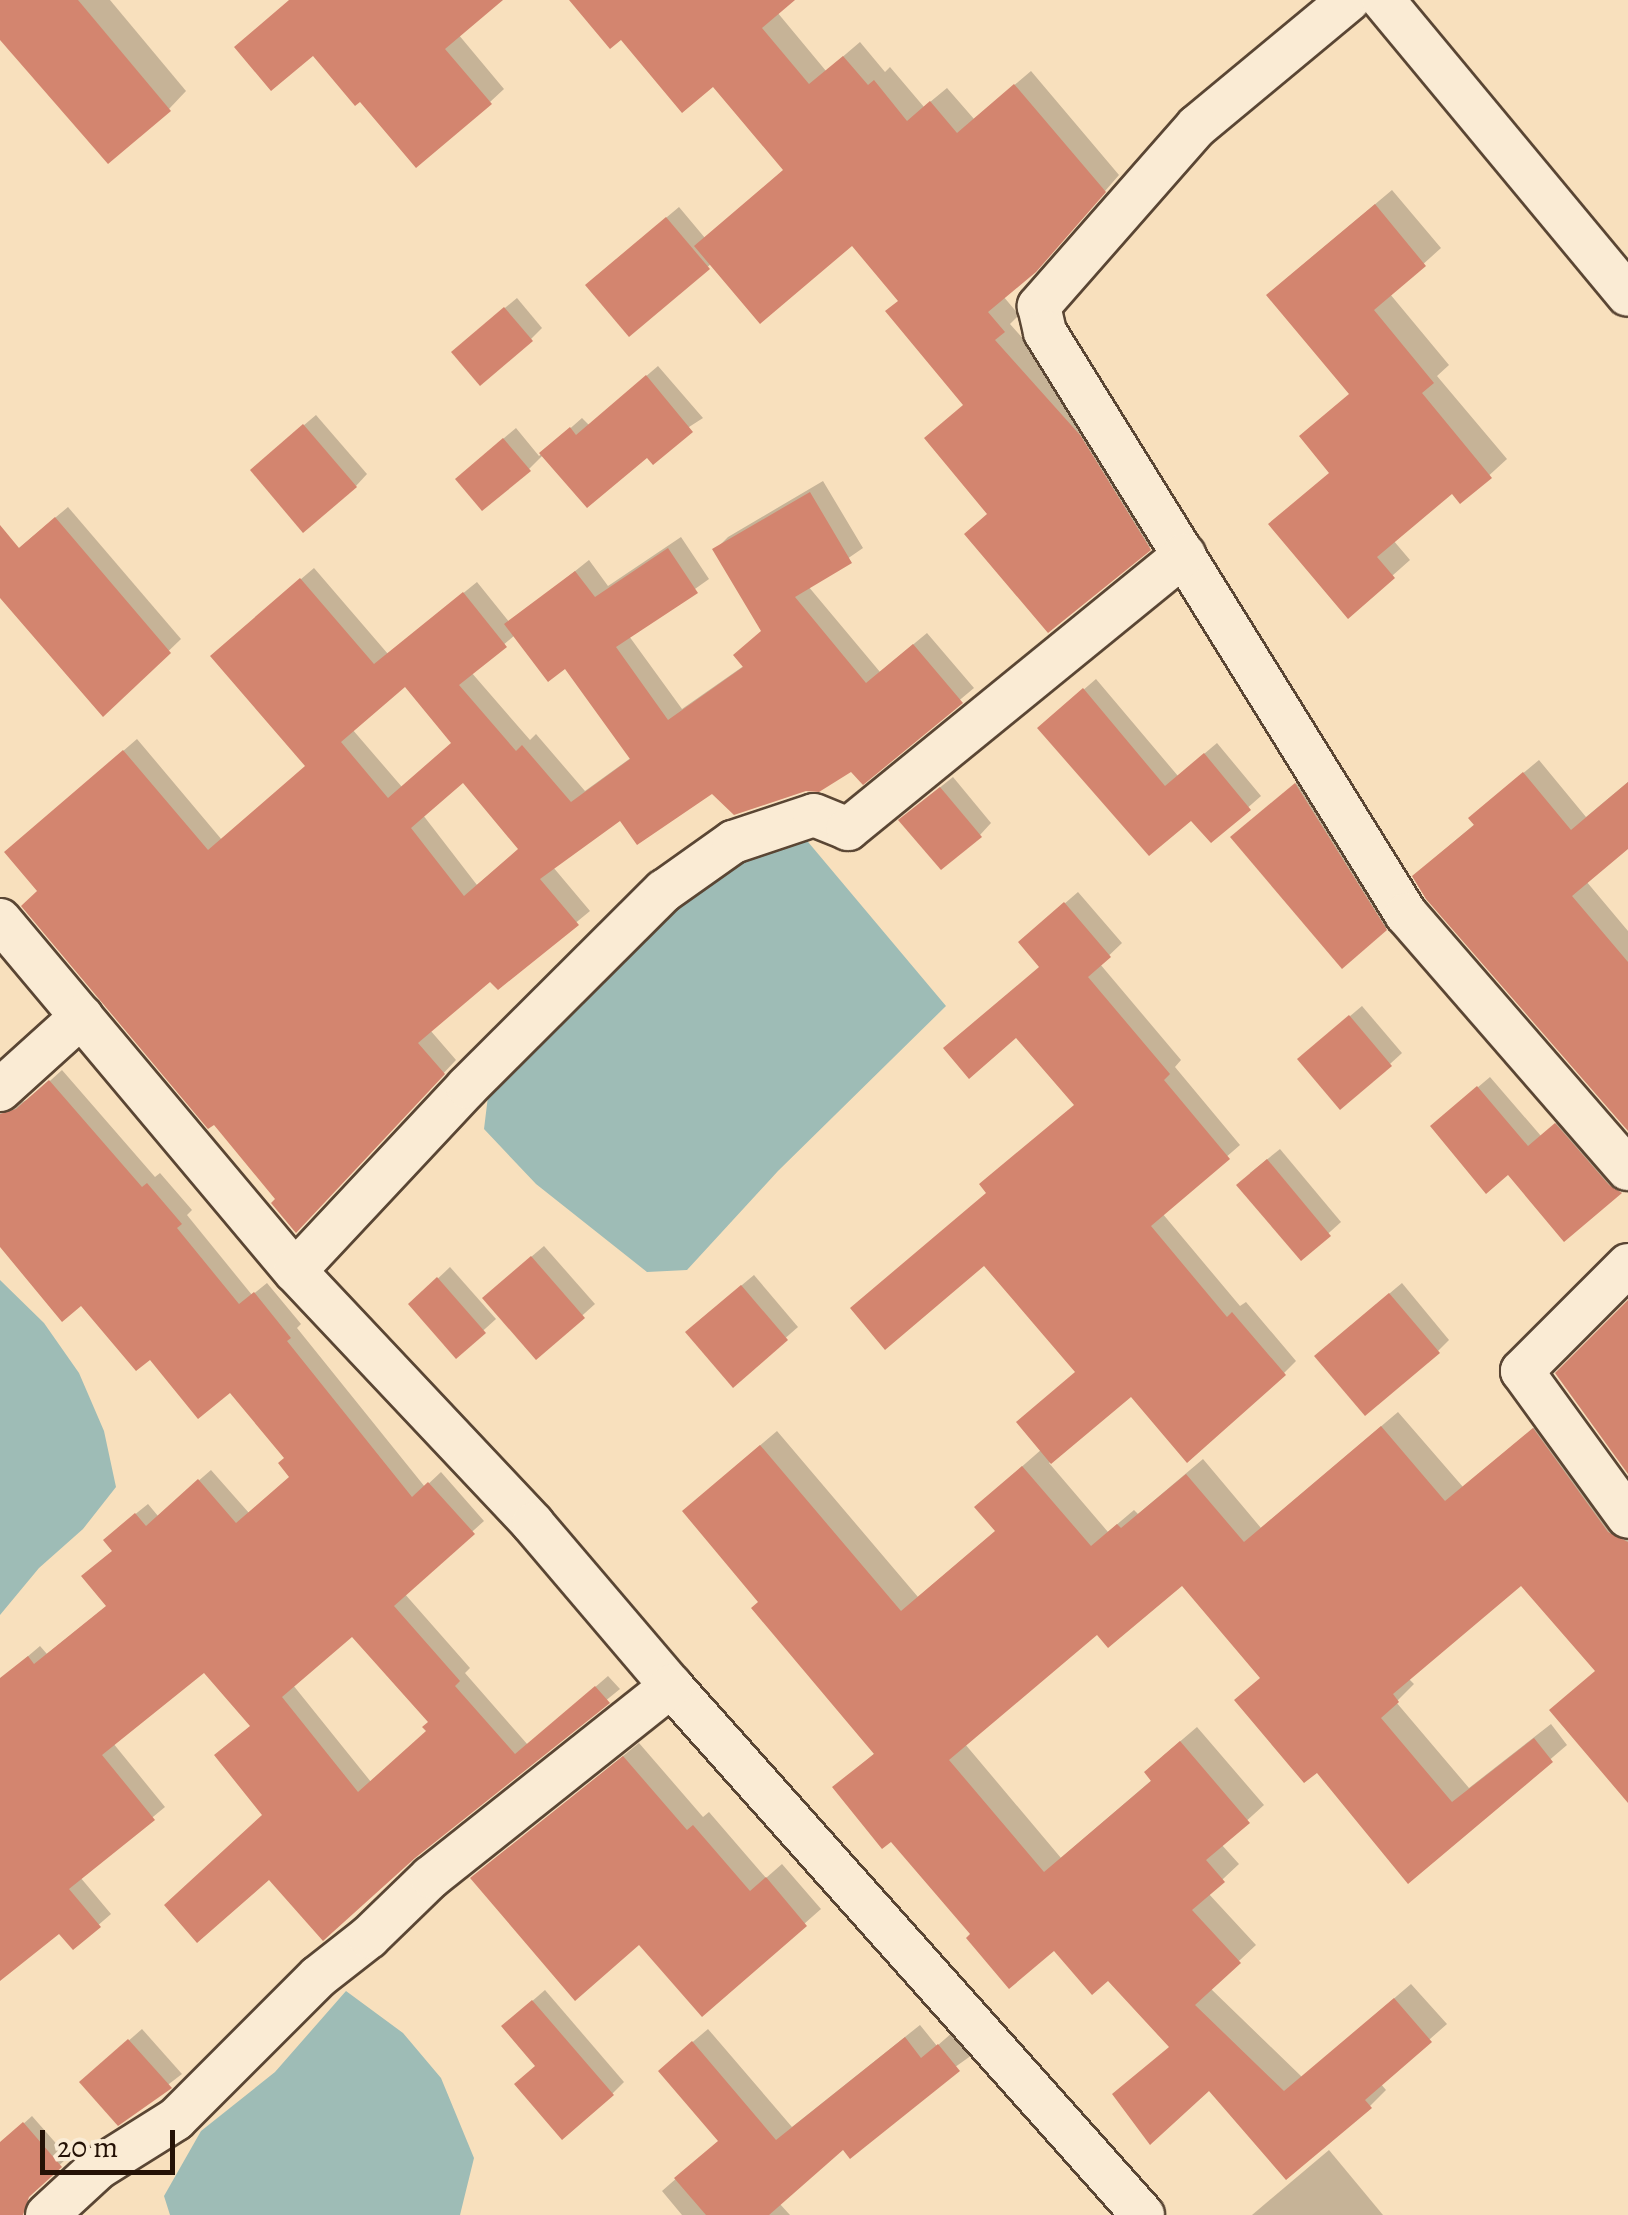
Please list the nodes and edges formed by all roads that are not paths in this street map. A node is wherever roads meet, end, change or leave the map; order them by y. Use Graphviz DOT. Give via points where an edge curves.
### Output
graph roads {
  1 [pos="1349,0"];
  2 [pos="1382,0"];
  3 [pos="1628,295"];
  4 [pos="1184,555"];
  5 [pos="0,920"];
  6 [pos="82,1016"];
  7 [pos="0,1090"];
  8 [pos="1628,1169"];
  9 [pos="1628,1265"];
  10 [pos="295,1271"];
  11 [pos="1628,1517"];
  12 [pos="671,1686"];
  13 [pos="48,2215"];
  14 [pos="1144,2215"];
  1 -- 4 [label="street" via="1197,126 1040,306 1045,332"];
  2 -- 3 [label="street"];
  4 -- 8 [label="street" via="1406,914"];
  4 -- 10 [label="street" via="848,828 814,815 733,842 664,891 467,1086"];
  5 -- 6 [label="street"];
  6 -- 7 [label="street"];
  6 -- 10 [label="street"];
  9 -- 11 [label="street" via="1522,1371"];
  10 -- 12 [label="street" via="533,1524"];
  12 -- 13 [label="street" via="431,1877 318,1977 176,2120 98,2168"];
  12 -- 14 [label="street"];
}
